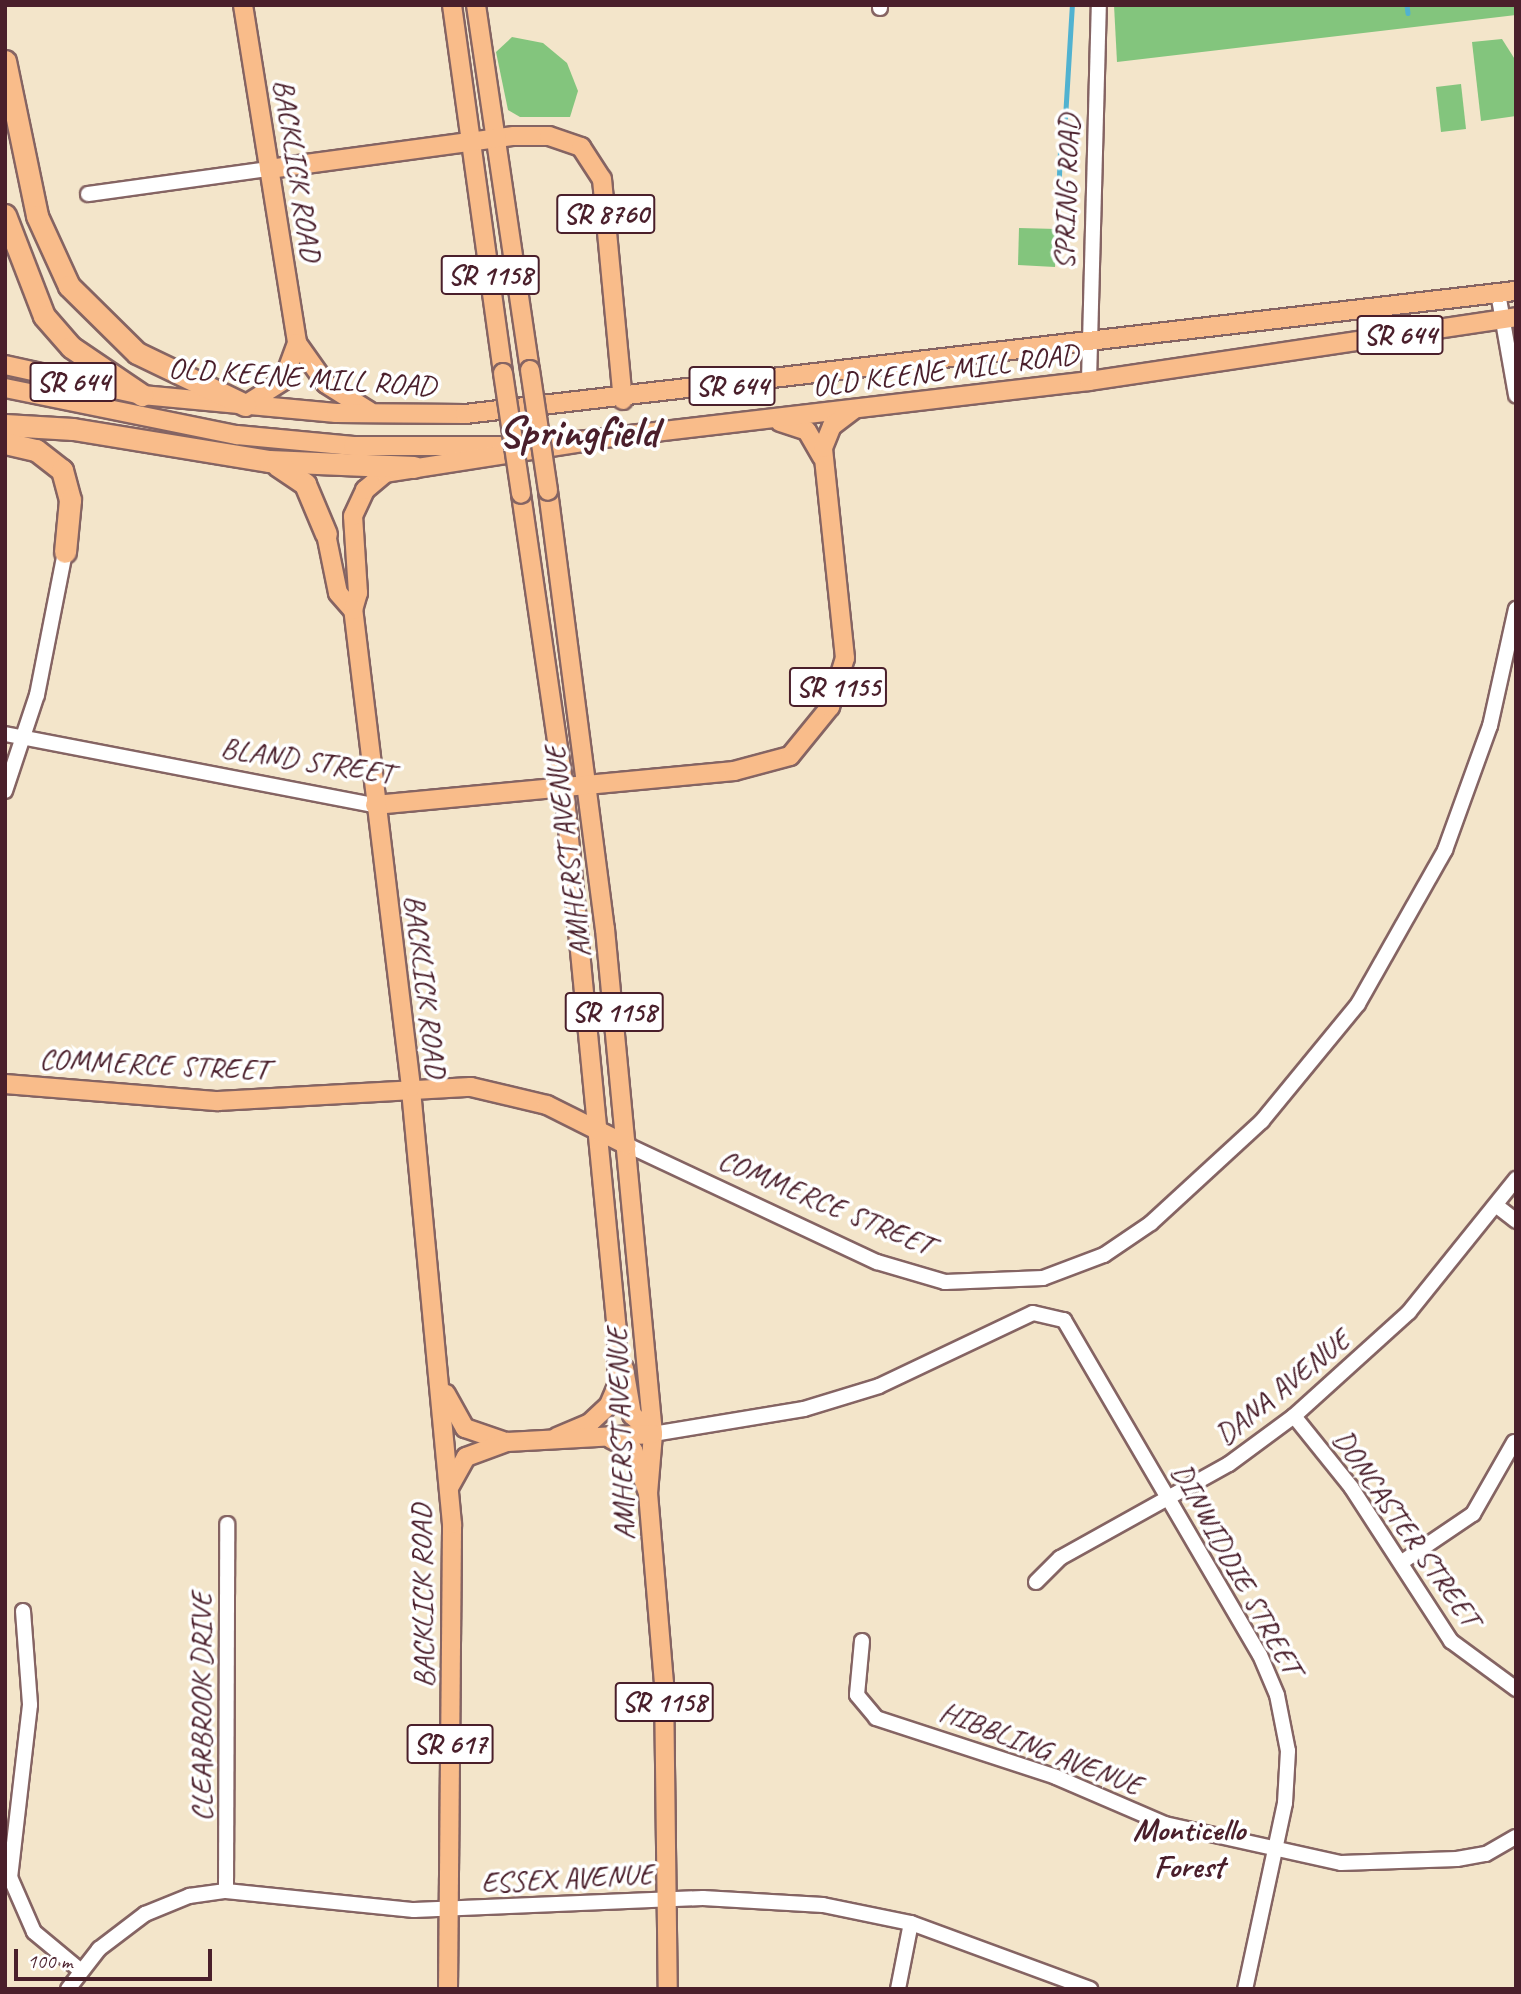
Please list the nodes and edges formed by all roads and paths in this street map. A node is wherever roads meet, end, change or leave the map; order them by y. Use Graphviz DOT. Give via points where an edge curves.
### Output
graph roads {
  1 [pos="243,5"];
  2 [pos="452,5"];
  3 [pos="476,5"];
  4 [pos="1099,5"];
  5 [pos="5,61"];
  6 [pos="496,137"];
  7 [pos="471,140"];
  8 [pos="269,169"];
  9 [pos="88,194"];
  10 [pos="6,216"];
  11 [pos="1507,292"];
  12 [pos="1510,317"];
  13 [pos="297,343"];
  14 [pos="1087,346"];
  15 [pos="5,365"];
  16 [pos="1089,381"];
  17 [pos="5,388"];
  18 [pos="1516,394"];
  19 [pos="142,395"];
  20 [pos="622,400"];
  21 [pos="246,405"];
  22 [pos="856,409"];
  23 [pos="376,414"];
  24 [pos="766,419"];
  25 [pos="5,425"];
  26 [pos="582,442"];
  27 [pos="5,443"];
  28 [pos="269,461"];
  29 [pos="823,461"];
  30 [pos="414,467"];
  31 [pos="326,534"];
  32 [pos="65,552"];
  33 [pos="1516,609"];
  34 [pos="353,610"];
  35 [pos="5,734"];
  36 [pos="26,738"];
  37 [pos="588,784"];
  38 [pos="564,787"];
  39 [pos="5,791"];
  40 [pos="376,804"];
  41 [pos="5,1084"];
  42 [pos="411,1087"];
  43 [pos="596,1128"];
  44 [pos="627,1145"];
  45 [pos="1516,1179"];
  46 [pos="1497,1206"];
  47 [pos="1516,1221"];
  48 [pos="617,1331"];
  49 [pos="439,1370"];
  50 [pos="1294,1416"];
  51 [pos="653,1434"];
  52 [pos="557,1437"];
  53 [pos="599,1437"];
  54 [pos="507,1442"];
  55 [pos="1514,1442"];
  56 [pos="449,1490"];
  57 [pos="648,1493"];
  58 [pos="1169,1500"];
  59 [pos="228,1524"];
  60 [pos="1402,1562"];
  61 [pos="1036,1582"];
  62 [pos="23,1611"];
  63 [pos="862,1642"];
  64 [pos="1516,1689"];
  65 [pos="1516,1837"];
  66 [pos="1275,1850"];
  67 [pos="226,1891"];
  68 [pos="668,1899"];
  69 [pos="447,1909"];
  70 [pos="911,1923"];
  71 [pos="81,1970"];
  72 [pos="1088,1988"];
  73 [pos="68,1989"];
  74 [pos="448,1989"];
  75 [pos="668,1989"];
  76 [pos="898,1989"];
  77 [pos="1245,1989"];
  1 -- 8 [label="main road, BACKLICK ROAD"];
  2 -- 7 [label="main road, AMHERST AVENUE / SR 1158"];
  3 -- 6 [label="main road, AMHERST AVENUE / SR 1158"];
  4 -- 14 [label="street, SPRING ROAD"];
  5 -- 21 [label="highway" via="37,216 83,305 156,365"];
  6 -- 7 [label="main road, SR 8760"];
  6 -- 20 [label="main road, SR 8760" via="560,138 581,147 599,168"];
  6 -- 37 [label="main road, AMHERST AVENUE / SR 1158, bridge"];
  7 -- 8 [label="main road, SR 8760"];
  7 -- 38 [label="main road, AMHERST AVENUE / SR 1158, bridge"];
  8 -- 9 [label="street"];
  8 -- 13 [label="main road, BACKLICK ROAD"];
  10 -- 19 [label="highway" via="26,283 50,323 71,347"];
  11 -- 12 [label="street"];
  11 -- 14 [label="main road, OLD KEENE MILL ROAD / SR 644"];
  12 -- 16 [label="main road, OLD KEENE MILL ROAD / SR 644"];
  12 -- 18 [label="street"];
  13 -- 21 [label="main road" via="283,381"];
  13 -- 23 [label="main road" via="334,391"];
  14 -- 16 [label="street, SPRING ROAD"];
  14 -- 20 [label="main road, OLD KEENE MILL ROAD / SR 644"];
  15 -- 19 [label="main road, OLD KEENE MILL ROAD / SR 644"];
  16 -- 22 [label="main road, OLD KEENE MILL ROAD / SR 644"];
  17 -- 26 [label="main road, OLD KEENE MILL ROAD / SR 644" via="134,418 293,442 468,447"];
  19 -- 21 [label="main road, OLD KEENE MILL ROAD / SR 644"];
  20 -- 23 [label="main road, OLD KEENE MILL ROAD / SR 644"];
  21 -- 23 [label="main road, OLD KEENE MILL ROAD / SR 644"];
  22 -- 24 [label="main road, OLD KEENE MILL ROAD / SR 644"];
  22 -- 29 [label="main road" via="831,426"];
  24 -- 26 [label="main road, OLD KEENE MILL ROAD / SR 644"];
  24 -- 29 [label="main road" via="807,431"];
  25 -- 28 [label="highway" via="73,429"];
  26 -- 30 [label="main road, BACKLICK ROAD"];
  27 -- 32 [label="highway" via="36,450 62,470 70,500"];
  28 -- 30 [label="highway"];
  28 -- 31 [label="highway" via="305,484"];
  29 -- 37 [label="main road, BLAND STREET / SR 1155" via="846,647 833,700 806,741 763,767"];
  30 -- 34 [label="main road, BACKLICK ROAD" via="373,481 357,503"];
  31 -- 34 [label="main road, BACKLICK ROAD / SR 617" via="338,593"];
  32 -- 36 [label="street"];
  33 -- 44 [label="street, COMMERCE STREET" via="1490,726 1454,826 1410,919 1358,1004 1262,1121 1151,1223 1104,1255 1029,1280 944,1282 877,1262"];
  34 -- 40 [label="main road, BACKLICK ROAD / SR 617"];
  35 -- 36 [label="street, BLAND STREET"];
  36 -- 39 [label="street"];
  36 -- 40 [label="street, BLAND STREET / SR 1155"];
  37 -- 38 [label="main road, BLAND STREET / SR 1155"];
  37 -- 44 [label="main road, AMHERST AVENUE / SR 1158"];
  38 -- 40 [label="main road, BLAND STREET / SR 1155"];
  38 -- 43 [label="main road, AMHERST AVENUE / SR 1158"];
  40 -- 42 [label="main road, BACKLICK ROAD / SR 617"];
  41 -- 42 [label="main road, COMMERCE STREET" via="218,1101"];
  42 -- 43 [label="main road, COMMERCE STREET" via="502,1092"];
  42 -- 49 [label="main road, BACKLICK ROAD / SR 617"];
  43 -- 44 [label="main road, COMMERCE STREET"];
  43 -- 48 [label="main road, AMHERST AVENUE / SR 1158"];
  44 -- 51 [label="main road, AMHERST AVENUE / SR 1158"];
  45 -- 46 [label="street, DANA AVENUE"];
  46 -- 47 [label="street"];
  46 -- 50 [label="street, DANA AVENUE" via="1409,1311"];
  48 -- 51 [label="main road" via="632,1415"];
  48 -- 52 [label="main road, AMHERST AVENUE / SR 1158" via="617,1386 609,1405 590,1423"];
  49 -- 54 [label="main road, BACKLICK ROAD / SR 617" via="465,1428"];
  49 -- 56 [label="main road, BACKLICK ROAD / SR 617"];
  50 -- 58 [label="street, DANA AVENUE"];
  50 -- 60 [label="street, DONCASTER STREET"];
  51 -- 53 [label="main road"];
  51 -- 57 [label="main road, AMHERST AVENUE / SR 1158"];
  51 -- 58 [label="street, DINWIDDIE STREET" via="738,1423 839,1399 1033,1313 1057,1314 1086,1355"];
  52 -- 53 [label="main road"];
  52 -- 54 [label="main road"];
  53 -- 57 [label="main road" via="633,1450"];
  54 -- 56 [label="main road" via="466,1457"];
  55 -- 60 [label="street" via="1473,1514"];
  56 -- 69 [label="main road, BACKLICK ROAD / SR 617"];
  57 -- 68 [label="main road, AMHERST AVENUE / SR 1158" via="664,1683"];
  58 -- 61 [label="street, DANA AVENUE" via="1060,1558"];
  58 -- 66 [label="street, DINWIDDIE STREET" via="1277,1695 1288,1769"];
  59 -- 67 [label="street, CLEARBROOK DRIVE"];
  60 -- 64 [label="street, DONCASTER STREET" via="1451,1642"];
  62 -- 71 [label="street" via="30,1705 10,1877 34,1932"];
  63 -- 66 [label="street, HIBBLING AVENUE" via="857,1695 876,1718 1043,1773 1165,1824"];
  65 -- 66 [label="street, HIBBLING AVENUE" via="1486,1854 1457,1859 1340,1863"];
  66 -- 77 [label="street, DINWIDDIE STREET"];
  67 -- 69 [label="street, ESSEX AVENUE"];
  67 -- 71 [label="street, ESSEX AVENUE" via="189,1896 145,1914"];
  68 -- 69 [label="street, ESSEX AVENUE"];
  68 -- 70 [label="street, ESSEX AVENUE" via="778,1900"];
  68 -- 75 [label="main road, AMHERST AVENUE / SR 1158"];
  69 -- 74 [label="main road, BACKLICK ROAD / SR 617"];
  70 -- 72 [label="street, ESSEX AVENUE"];
  70 -- 76 [label="street"];
  71 -- 73 [label="street, ESSEX AVENUE"];
}
